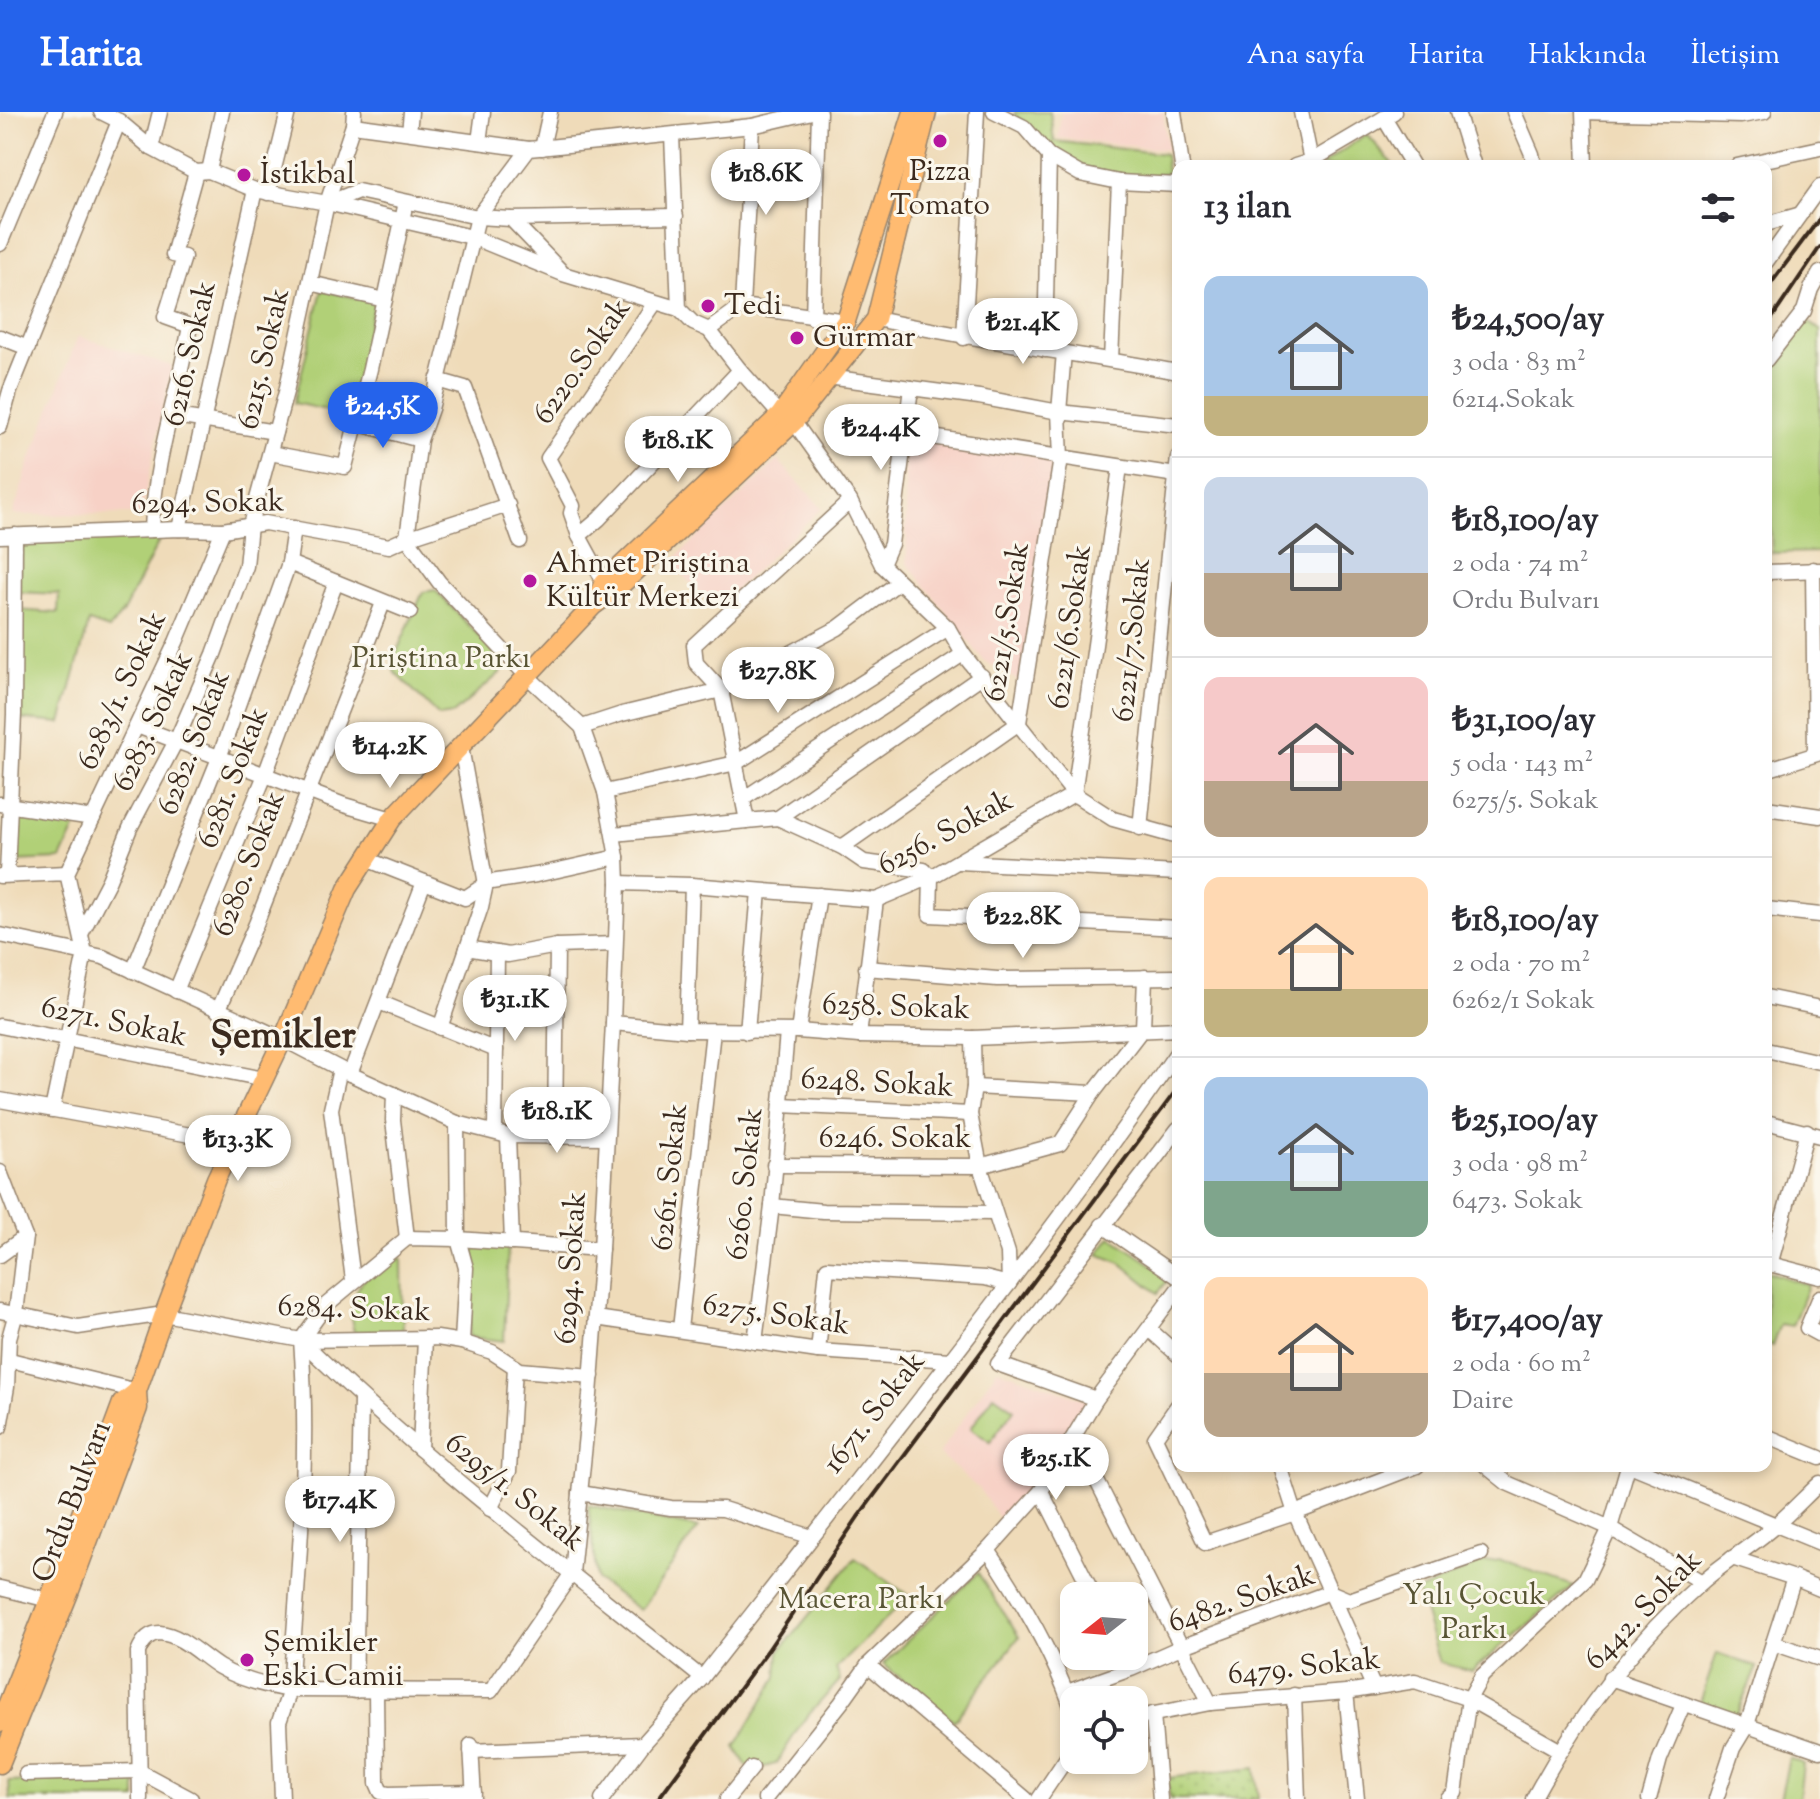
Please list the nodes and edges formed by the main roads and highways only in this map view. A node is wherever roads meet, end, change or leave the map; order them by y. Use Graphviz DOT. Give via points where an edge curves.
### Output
graph roads {
  1 [pos="913,112"];
  2 [pos="927,112"];
  3 [pos="787,418"];
  4 [pos="593,606"];
  5 [pos="137,1391"];
  6 [pos="0,1723"];
  7 [pos="0,1764"];
  1 -- 3 [label="main road, Ordu Bulvarı" via="846,321"];
  2 -- 3 [label="main road, Ordu Bulvarı" via="876,319"];
  3 -- 4 [label="main road, Ordu Bulvarı" via="619,587"];
  3 -- 4 [label="main road, Ordu Bulvarı" via="604,582"];
  4 -- 5 [label="main road, Ordu Bulvarı" via="392,819 347,889 216,1179"];
  5 -- 6 [label="main road, Ordu Bulvarı" via="122,1403"];
  5 -- 7 [label="main road, Ordu Bulvarı" via="138,1408"];
}
